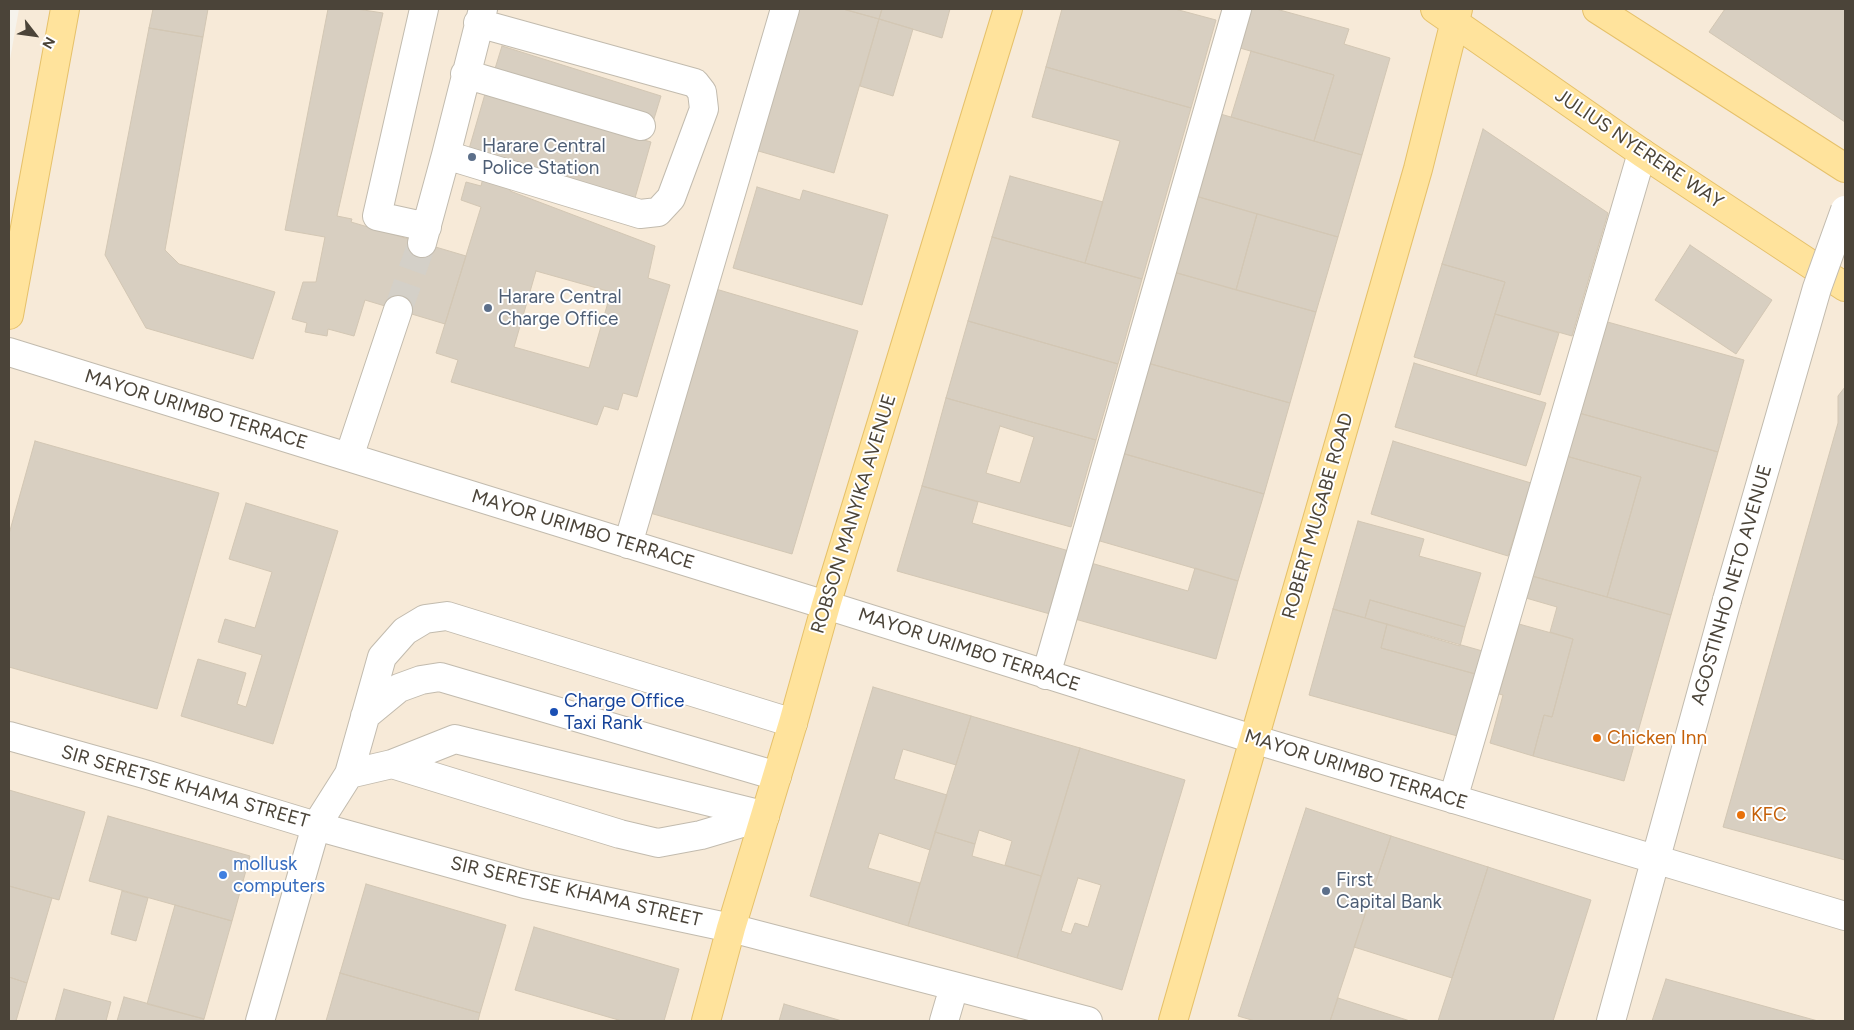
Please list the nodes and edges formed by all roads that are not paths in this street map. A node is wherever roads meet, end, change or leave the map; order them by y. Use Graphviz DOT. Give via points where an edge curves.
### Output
graph roads {
  1 [pos="65,9"];
  2 [pos="424,9"];
  3 [pos="785,9"];
  4 [pos="1008,9"];
  5 [pos="1237,9"];
  6 [pos="1597,9"];
  7 [pos="1449,13"];
  8 [pos="480,16"];
  9 [pos="465,74"];
  10 [pos="642,126"];
  11 [pos="1642,153"];
  12 [pos="446,155"];
  13 [pos="1845,168"];
  14 [pos="1845,210"];
  15 [pos="1845,287"];
  16 [pos="398,310"];
  17 [pos="9,315"];
  18 [pos="9,352"];
  19 [pos="349,457"];
  20 [pos="628,544"];
  21 [pos="826,605"];
  22 [pos="1046,675"];
  23 [pos="365,716"];
  24 [pos="793,724"];
  25 [pos="9,736"];
  26 [pos="1253,739"];
  27 [pos="392,764"];
  28 [pos="349,774"];
  29 [pos="777,776"];
  30 [pos="1453,799"];
  31 [pos="765,816"];
  32 [pos="316,826"];
  33 [pos="1656,860"];
  34 [pos="1845,916"];
  35 [pos="731,928"];
  36 [pos="954,987"];
  37 [pos="260,1021"];
  38 [pos="706,1021"];
  39 [pos="944,1021"];
  40 [pos="1088,1021"];
  41 [pos="1173,1021"];
  42 [pos="1611,1021"];
  1 -- 17 [label="main road"];
  2 -- 12 [label="street" via="377,216 424,235"];
  3 -- 20 [label="street"];
  4 -- 21 [label="main road, ROBSON MANYIKA AVENUE"];
  5 -- 22 [label="street"];
  6 -- 13 [label="main road"];
  7 -- 11 [label="main road, JULIUS NYERERE WAY"];
  7 -- 26 [label="main road, ROBERT MUGABE ROAD" via="1418,169"];
  8 -- 9 [label="street"];
  8 -- 12 [label="street" via="695,83 702,92 704,109 671,198 658,212 640,214"];
  9 -- 10 [label="street"];
  9 -- 12 [label="street"];
  11 -- 15 [label="main road, JULIUS NYERERE WAY"];
  11 -- 30 [label="street"];
  14 -- 33 [label="street, AGOSTINHO NETO AVENUE, bridge" via="1817,288"];
  16 -- 19 [label="street"];
  18 -- 19 [label="street, MAYOR URIMBO TERRACE"];
  19 -- 20 [label="street, MAYOR URIMBO TERRACE"];
  20 -- 21 [label="street, MAYOR URIMBO TERRACE"];
  21 -- 22 [label="street, MAYOR URIMBO TERRACE"];
  21 -- 24 [label="main road, ROBSON MANYIKA AVENUE"];
  22 -- 26 [label="street, MAYOR URIMBO TERRACE"];
  23 -- 24 [label="street" via="382,657 405,631 425,618 447,616"];
  23 -- 28 [label="street"];
  23 -- 29 [label="street" via="399,688 440,677"];
  24 -- 29 [label="main road, ROBSON MANYIKA AVENUE"];
  25 -- 32 [label="street, SIR SERETSE KHAMA STREET"];
  26 -- 30 [label="street, MAYOR URIMBO TERRACE"];
  26 -- 41 [label="main road, ROBERT MUGABE ROAD"];
  27 -- 28 [label="street"];
  27 -- 31 [label="street" via="455,739"];
  27 -- 31 [label="street" via="658,843 701,835"];
  28 -- 32 [label="street"];
  29 -- 31 [label="main road, ROBSON MANYIKA AVENUE"];
  30 -- 33 [label="street, MAYOR URIMBO TERRACE"];
  31 -- 35 [label="main road, ROBSON MANYIKA AVENUE"];
  32 -- 35 [label="street, SIR SERETSE KHAMA STREET" via="525,884"];
  32 -- 37 [label="street"];
  33 -- 34 [label="street, MAYOR URIMBO TERRACE"];
  33 -- 42 [label="street, AGOSTINHO NETO AVENUE"];
  35 -- 36 [label="street, SIR SERETSE KHAMA STREET"];
  35 -- 38 [label="main road, ROBSON MANYIKA AVENUE"];
  36 -- 39 [label="street"];
  36 -- 40 [label="street, SIR SERETSE KHAMA STREET"];
}
